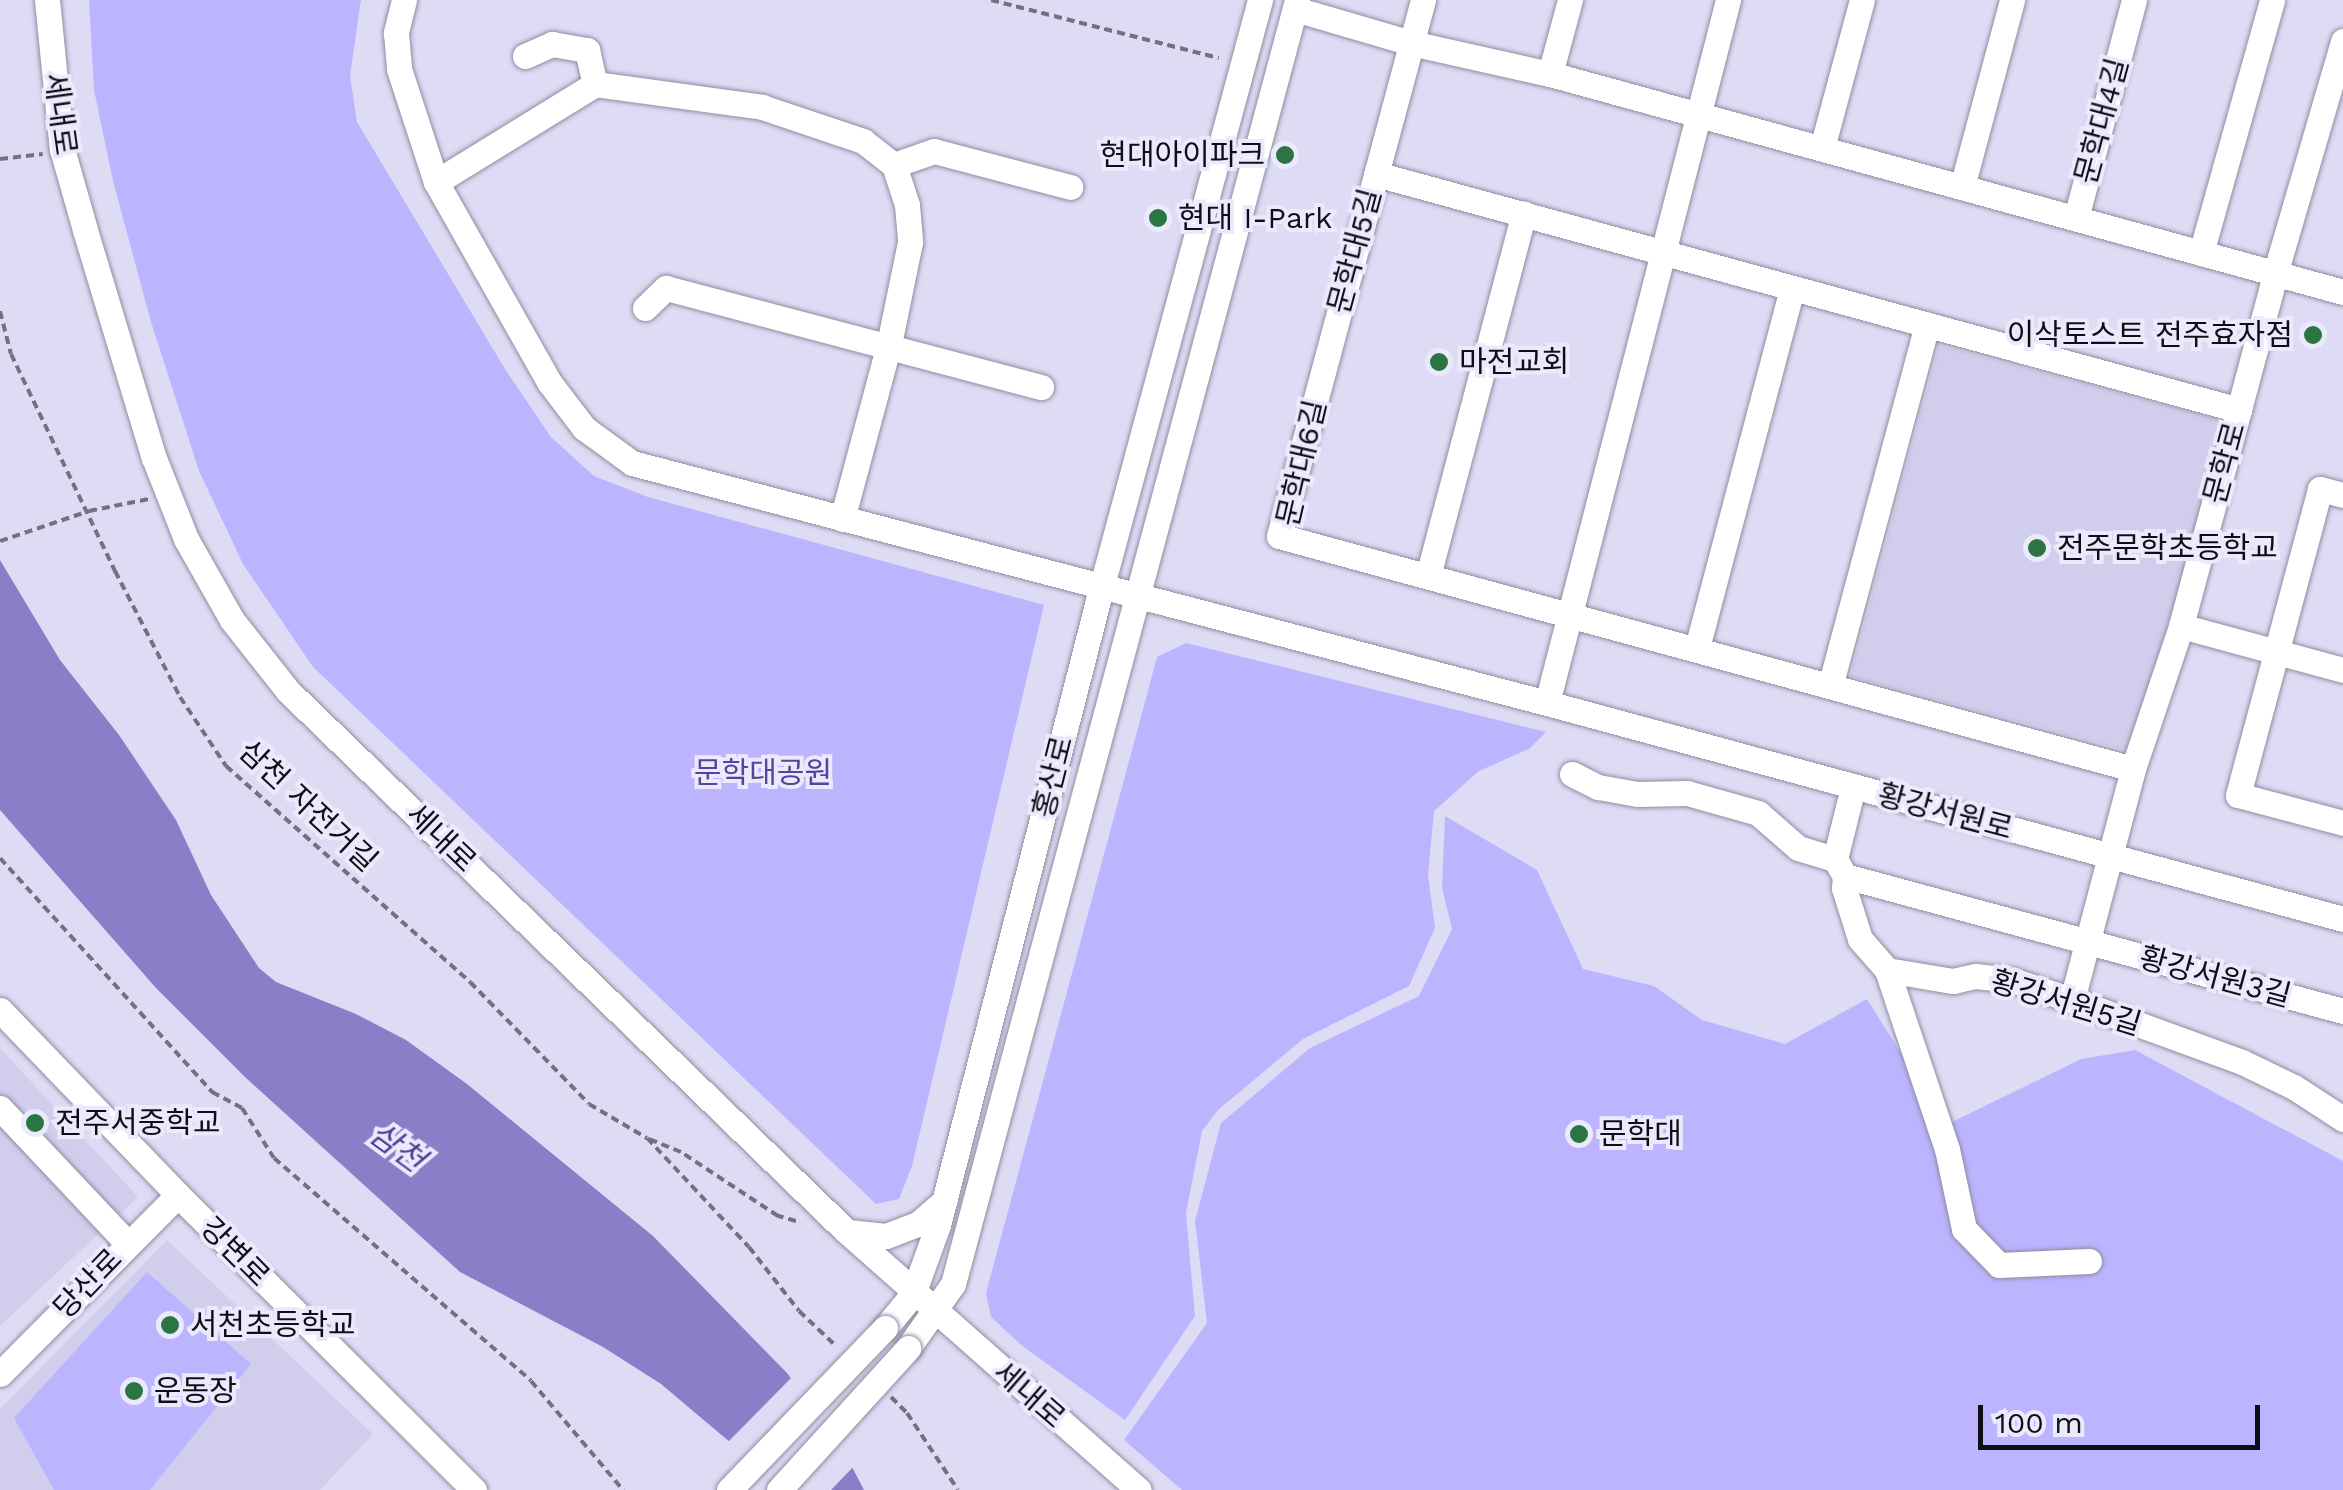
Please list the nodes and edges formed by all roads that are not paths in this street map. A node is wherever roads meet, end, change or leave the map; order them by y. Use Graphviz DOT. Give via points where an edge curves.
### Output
graph roads {
  1 [pos="47,0"];
  2 [pos="404,0"];
  3 [pos="1260,0"];
  4 [pos="1422,0"];
  5 [pos="1570,0"];
  6 [pos="1728,0"];
  7 [pos="1862,0"];
  8 [pos="2012,0"];
  9 [pos="2272,0"];
  10 [pos="1296,4"];
  11 [pos="2131,12"];
  12 [pos="2343,41"];
  13 [pos="1411,42"];
  14 [pos="525,56"];
  15 [pos="1550,74"];
  16 [pos="595,84"];
  17 [pos="1698,114"];
  18 [pos="1822,148"];
  19 [pos="894,165"];
  20 [pos="1376,174"];
  21 [pos="436,182"];
  22 [pos="1070,187"];
  23 [pos="1962,187"];
  24 [pos="1524,213"];
  25 [pos="2076,218"];
  26 [pos="1662,252"];
  27 [pos="2201,252"];
  28 [pos="2275,274"];
  29 [pos="1792,288"];
  30 [pos="2343,292"];
  31 [pos="645,308"];
  32 [pos="1927,325"];
  33 [pos="889,344"];
  34 [pos="1326,362"];
  35 [pos="1042,387"];
  36 [pos="2239,410"];
  37 [pos="2332,492"];
  38 [pos="842,519"];
  39 [pos="1428,576"];
  40 [pos="1101,589"];
  41 [pos="1139,598"];
  42 [pos="1570,614"];
  43 [pos="2181,626"];
  44 [pos="1696,648"];
  45 [pos="2276,652"];
  46 [pos="2343,670"];
  47 [pos="1831,684"];
  48 [pos="1547,703"];
  49 [pos="2133,769"];
  50 [pos="1572,774"];
  51 [pos="1853,786"];
  52 [pos="2343,823"];
  53 [pos="2110,857"];
  54 [pos="1840,868"];
  55 [pos="2343,919"];
  56 [pos="2088,942"];
  57 [pos="1887,970"];
  58 [pos="2072,1000"];
  59 [pos="0,1010"];
  60 [pos="2343,1011"];
  61 [pos="0,1108"];
  62 [pos="2343,1118"];
  63 [pos="178,1195"];
  64 [pos="944,1201"];
  65 [pos="848,1232"];
  66 [pos="128,1244"];
  67 [pos="2090,1260"];
  68 [pos="913,1294"];
  69 [pos="935,1312"];
  70 [pos="0,1374"];
  71 [pos="474,1490"];
  72 [pos="729,1490"];
  73 [pos="779,1490"];
  74 [pos="1139,1490"];
  1 -- 65 [label="street, 세내로" via="62,149 168,495 232,620 288,691"];
  2 -- 21 [label="street, 황강서원로" via="396,33 399,69"];
  3 -- 40 [label="street, 홍산로"];
  4 -- 13 [label="street"];
  5 -- 15 [label="street"];
  6 -- 17 [label="street"];
  7 -- 18 [label="street"];
  8 -- 23 [label="street"];
  9 -- 27 [label="street"];
  10 -- 13 [label="street, 문학대4길"];
  10 -- 41 [label="street, 홍산로"];
  11 -- 25 [label="street, 문학대4길"];
  12 -- 28 [label="street, 문학로"];
  13 -- 15 [label="street, 문학대4길"];
  13 -- 20 [label="street"];
  14 -- 16 [label="street" via="552,44 587,50"];
  15 -- 17 [label="street, 문학대4길"];
  16 -- 19 [label="street" via="762,107 863,141"];
  16 -- 21 [label="street"];
  17 -- 18 [label="street, 문학대4길"];
  17 -- 26 [label="street"];
  18 -- 23 [label="street, 문학대4길"];
  19 -- 22 [label="street" via="934,151"];
  19 -- 33 [label="street" via="910,242"];
  20 -- 24 [label="street, 문학대5길"];
  20 -- 34 [label="street, 문학대5길"];
  21 -- 38 [label="street, 황강서원로" via="549,382 584,428 632,464"];
  23 -- 25 [label="street, 문학대4길"];
  24 -- 26 [label="street, 문학대5길"];
  24 -- 39 [label="street"];
  25 -- 27 [label="street, 문학대4길"];
  26 -- 29 [label="street, 문학대5길"];
  26 -- 42 [label="street"];
  27 -- 28 [label="street, 문학대4길"];
  28 -- 30 [label="street, 문학대4길"];
  28 -- 36 [label="street, 문학로"];
  29 -- 32 [label="street, 문학대5길"];
  29 -- 44 [label="street"];
  31 -- 33 [label="street" via="666,288"];
  32 -- 36 [label="street, 문학대5길"];
  32 -- 47 [label="street"];
  33 -- 35 [label="street"];
  33 -- 38 [label="street"];
  34 -- 39 [label="street, 문학대6길" via="1280,536"];
  36 -- 43 [label="street, 문학로"];
  37 -- 45 [label="street"];
  38 -- 40 [label="street, 황강서원로"];
  39 -- 42 [label="street, 문학대6길"];
  40 -- 41 [label="street, 황강서원로"];
  40 -- 64 [label="street, 홍산로"];
  41 -- 48 [label="street, 황강서원로"];
  41 -- 69 [label="street, 홍산로" via="958,1267"];
  42 -- 44 [label="street, 문학대6길"];
  42 -- 48 [label="street"];
  43 -- 45 [label="street"];
  43 -- 49 [label="street, 문학로"];
  44 -- 47 [label="street, 문학대6길"];
  45 -- 46 [label="street"];
  45 -- 52 [label="street" via="2238,795"];
  47 -- 49 [label="street, 문학대6길"];
  48 -- 51 [label="street, 황강서원로"];
  49 -- 53 [label="street, 문학로"];
  50 -- 54 [label="street, 황강서원5길" via="1598,787 1687,792 1758,813 1798,848"];
  51 -- 53 [label="street, 황강서원로"];
  51 -- 54 [label="street"];
  53 -- 55 [label="street, 황강서원로"];
  53 -- 56 [label="street, 문학로"];
  54 -- 56 [label="street, 황강서원5길"];
  54 -- 57 [label="street" via="1860,939"];
  56 -- 58 [label="street, 문학로"];
  56 -- 60 [label="street, 황강서원3길"];
  57 -- 58 [label="street, 황강서원5길" via="1953,981 2012,980"];
  57 -- 67 [label="street" via="1947,1149 1964,1229 1999,1265"];
  58 -- 62 [label="street, 황강서원5길" via="2242,1062"];
  59 -- 63 [label="street, 강변로"];
  61 -- 66 [label="street"];
  63 -- 66 [label="street, 당산로"];
  63 -- 71 [label="street, 강변로"];
  64 -- 65 [label="street" via="918,1224 886,1236"];
  64 -- 68 [label="street, 홍산로"];
  65 -- 68 [label="street, 세내로"];
  66 -- 70 [label="street, 당산로"];
  68 -- 69 [label="street, 세내로"];
  68 -- 72 [label="street, 홍산로, bridge"];
  69 -- 73 [label="street, 홍산로, bridge"];
  69 -- 74 [label="street, 세내로"];
}
